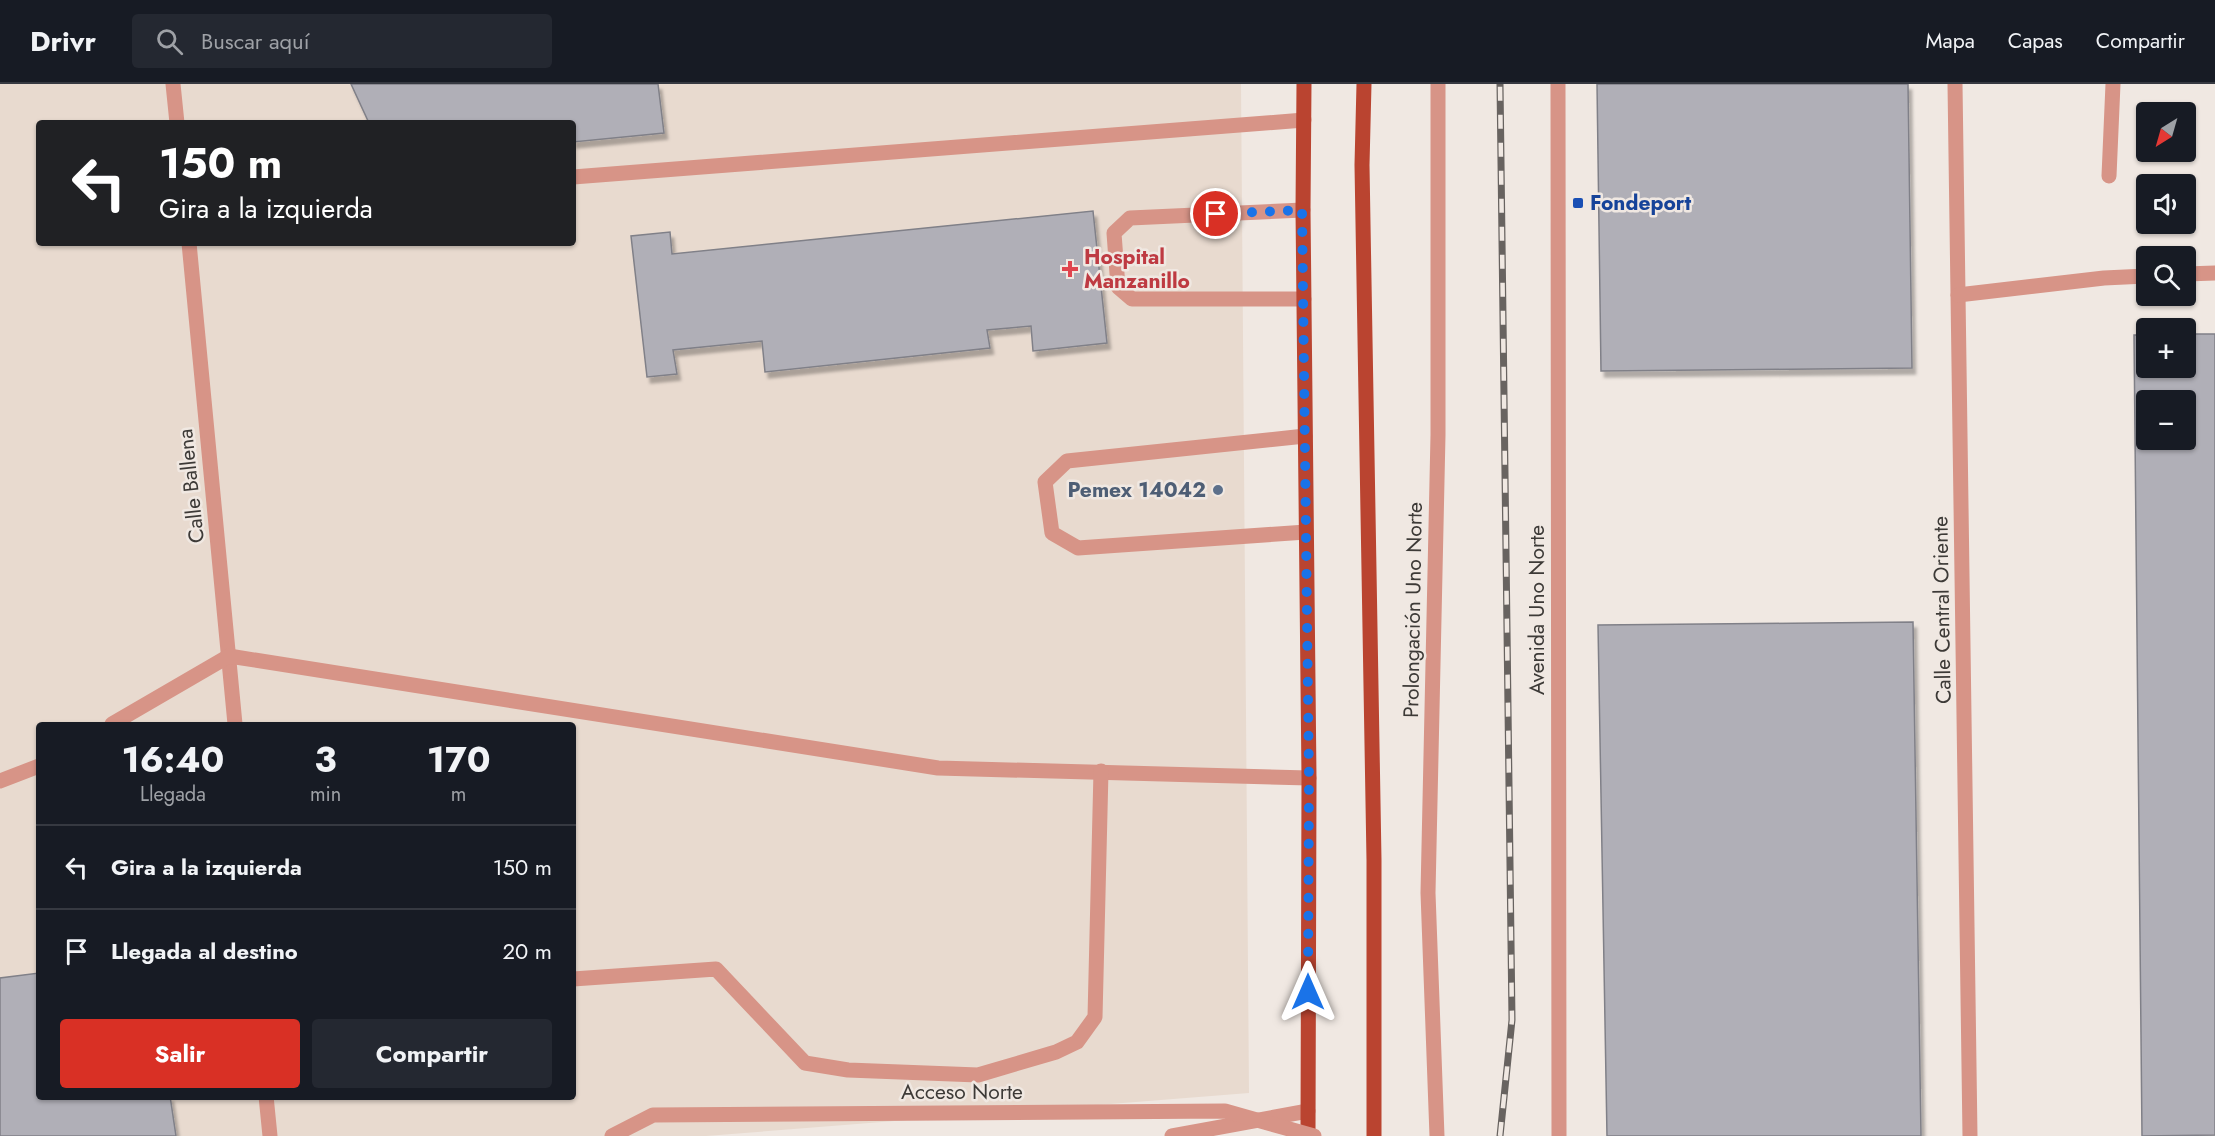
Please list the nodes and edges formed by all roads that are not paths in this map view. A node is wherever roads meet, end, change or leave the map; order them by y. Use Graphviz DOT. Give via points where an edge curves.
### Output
graph roads {
  1 [pos="173,84"];
  2 [pos="1304,84"];
  3 [pos="1364,84"];
  4 [pos="1437,84"];
  5 [pos="1558,84"];
  6 [pos="1955,84"];
  7 [pos="2113,84"];
  8 [pos="177,120"];
  9 [pos="1304,120"];
  10 [pos="2109,176"];
  11 [pos="576,177"];
  12 [pos="1302,210"];
  13 [pos="189,246"];
  14 [pos="2215,273"];
  15 [pos="2196,274"];
  16 [pos="2136,276"];
  17 [pos="1958,295"];
  18 [pos="1304,299"];
  19 [pos="1305,436"];
  20 [pos="1306,532"];
  21 [pos="229,656"];
  22 [pos="115,722"];
  23 [pos="235,722"];
  24 [pos="36,767"];
  25 [pos="1101,771"];
  26 [pos="1309,778"];
  27 [pos="0,781"];
  28 [pos="576,980"];
  29 [pos="266,1100"];
  30 [pos="1308,1111"];
  31 [pos="270,1136"];
  32 [pos="612,1136"];
  33 [pos="1172,1136"];
  34 [pos="1308,1136"];
  35 [pos="1314,1136"];
  36 [pos="1374,1136"];
  37 [pos="1437,1136"];
  38 [pos="1559,1136"];
  39 [pos="1970,1136"];
  1 -- 8 [label="street"];
  2 -- 9 [label="main road"];
  3 -- 36 [label="main road"];
  4 -- 37 [label="street, Prolongación Uno Norte" via="1438,435 1428,893"];
  5 -- 38 [label="street, Avenida Uno Norte"];
  6 -- 17 [label="street, Calle Central Oriente"];
  7 -- 10 [label="street"];
  9 -- 11 [label="street"];
  9 -- 12 [label="main road"];
  12 -- 18 [label="main road"];
  12 -- 18 [label="street" via="1130,218 1114,233 1118,287 1132,299"];
  13 -- 21 [label="street, Calle Ballena"];
  14 -- 15 [label="street"];
  16 -- 17 [label="street"];
  17 -- 39 [label="street, Calle Central Oriente"];
  18 -- 19 [label="main road"];
  19 -- 20 [label="main road"];
  19 -- 20 [label="street" via="1067,461 1045,482 1052,533 1078,548"];
  20 -- 26 [label="main road"];
  21 -- 22 [label="street"];
  21 -- 23 [label="street, Calle Ballena"];
  21 -- 25 [label="street" via="938,768"];
  24 -- 27 [label="street"];
  25 -- 26 [label="street"];
  25 -- 28 [label="street" via="1095,1017 1077,1042 1056,1052 978,1075 848,1070 805,1063 716,969"];
  26 -- 30 [label="main road"];
  29 -- 31 [label="street"];
  30 -- 33 [label="street"];
  30 -- 34 [label="main road"];
  32 -- 35 [label="street, Acceso Norte, bridge" via="653,1115 1225,1111"];
}
